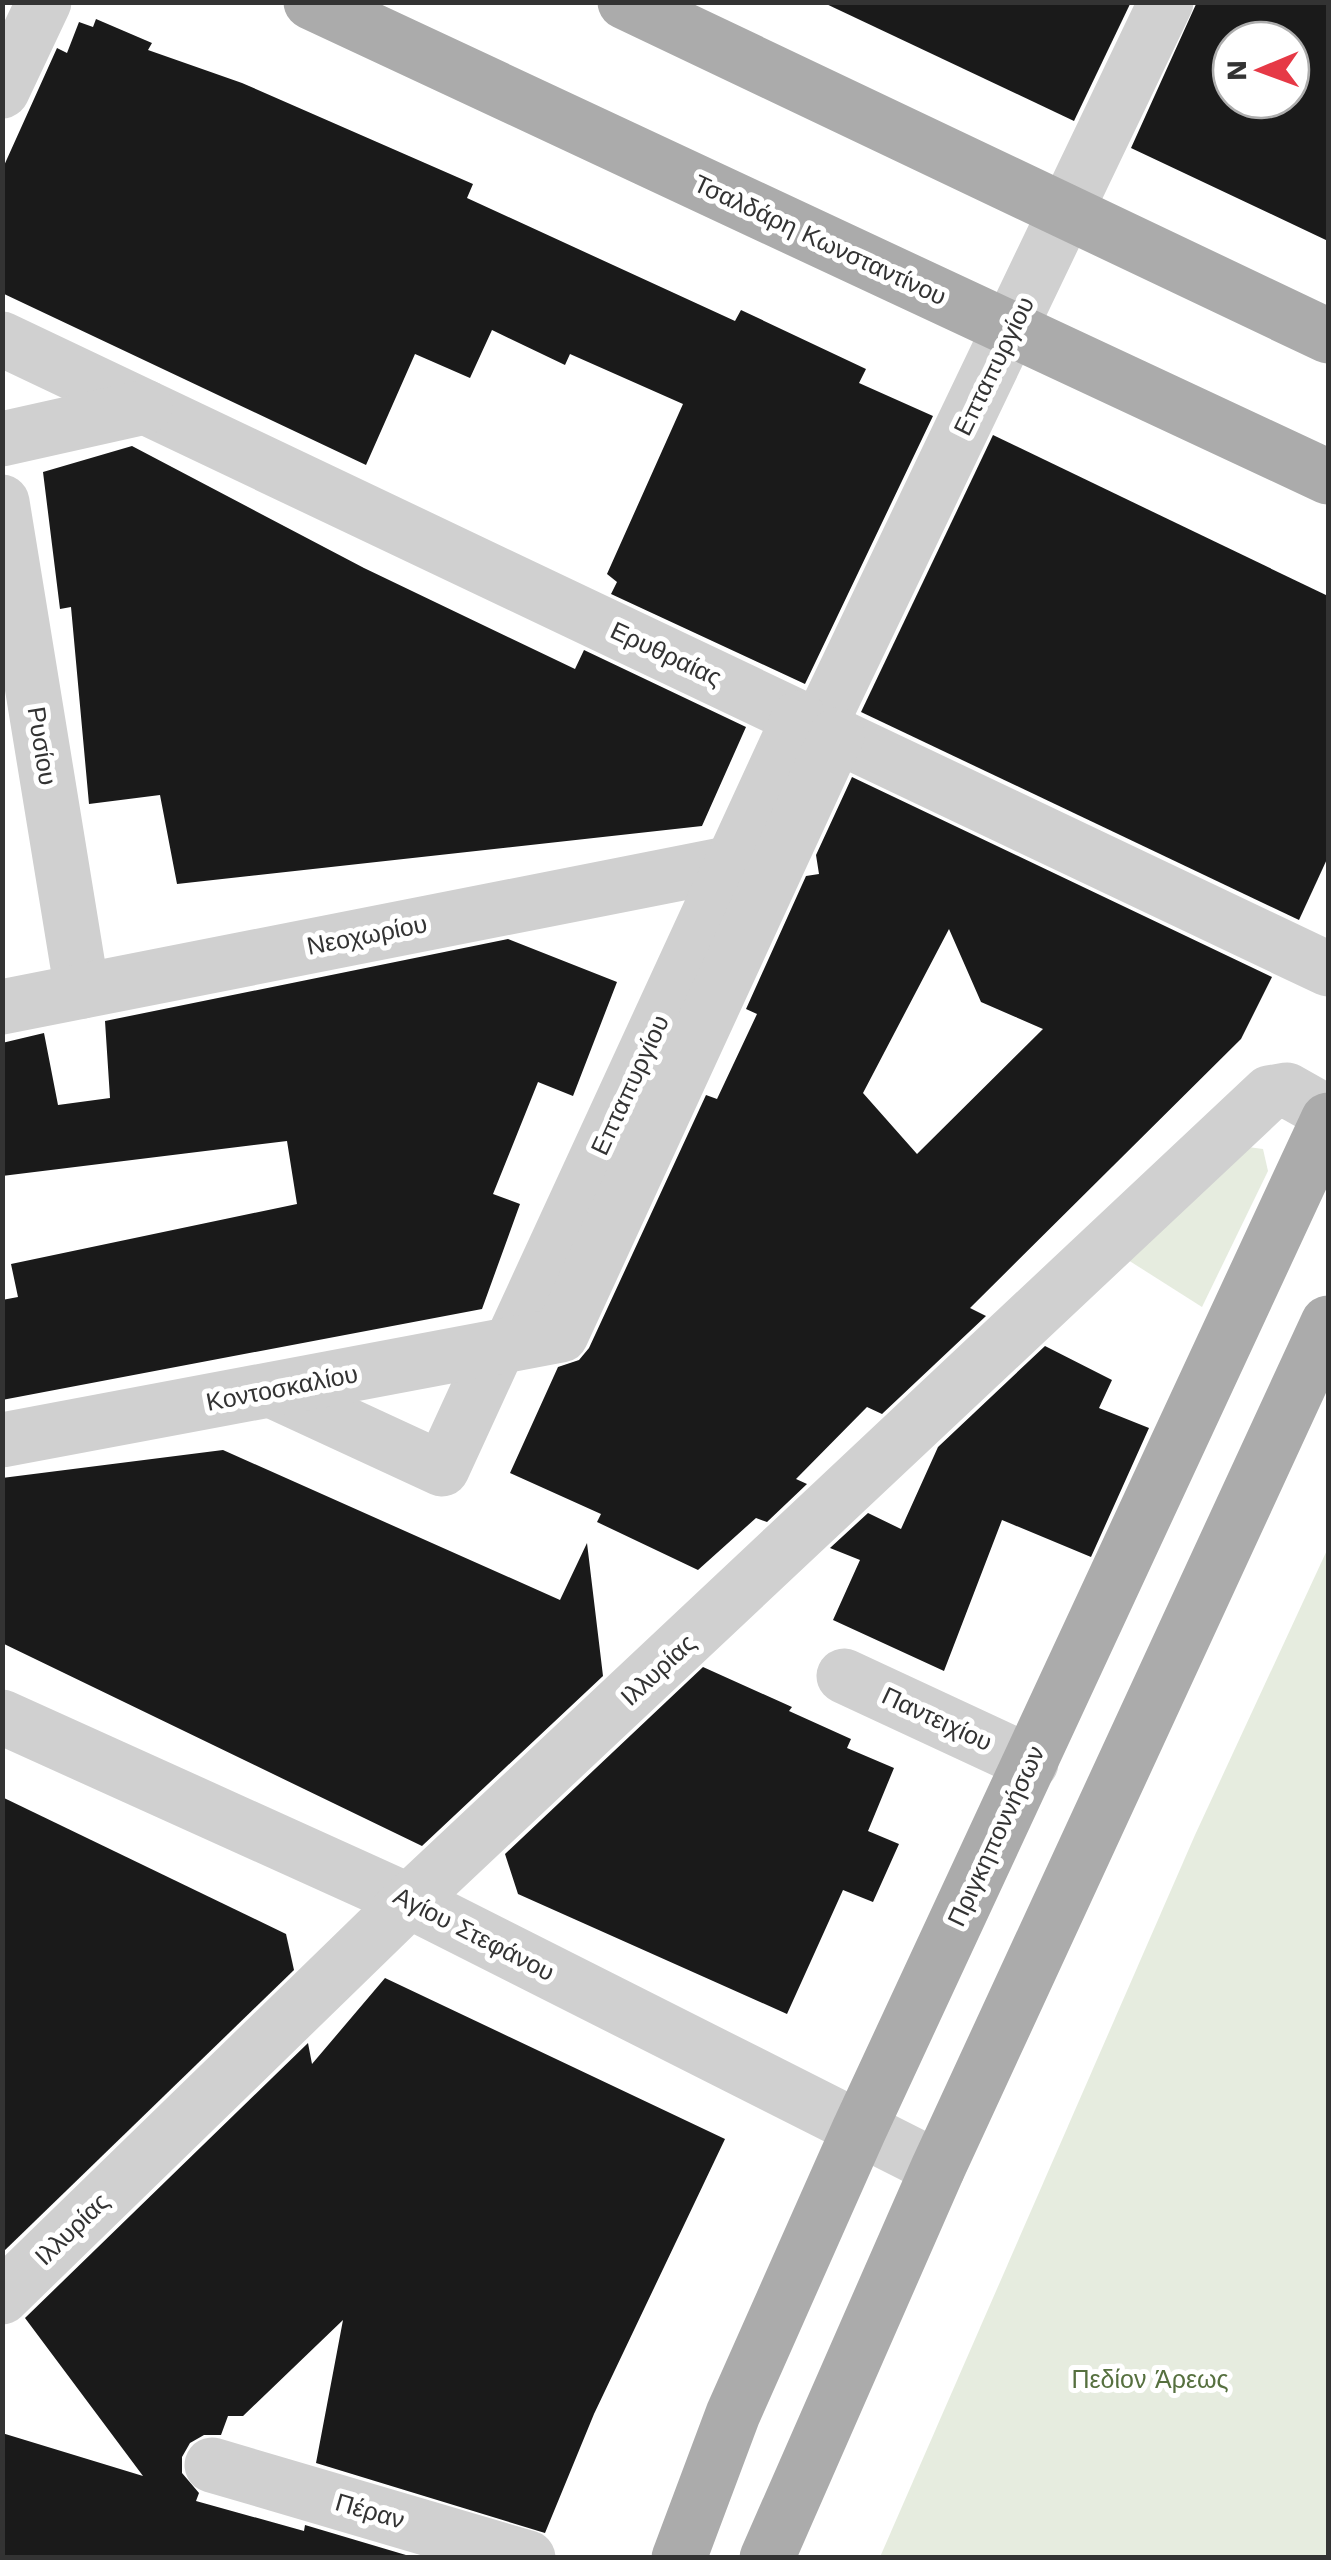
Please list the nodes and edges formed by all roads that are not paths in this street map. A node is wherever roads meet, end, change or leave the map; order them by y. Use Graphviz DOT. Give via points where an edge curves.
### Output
graph roads {
  1 [pos="44,2"];
  2 [pos="311,2"];
  3 [pos="625,2"];
  4 [pos="1166,2"];
  5 [pos="2,90"];
  6 [pos="1067,214"];
  7 [pos="1012,330"];
  8 [pos="1328,336"];
  9 [pos="2,340"];
  10 [pos="144,407"];
  11 [pos="2,440"];
  12 [pos="1328,477"];
  13 [pos="2,502"];
  14 [pos="818,727"];
  15 [pos="732,864"];
  16 [pos="1328,969"];
  17 [pos="82,992"];
  18 [pos="2,1007"];
  19 [pos="1328,1116"];
  20 [pos="1328,1322"];
  21 [pos="523,1342"];
  22 [pos="271,1390"];
  23 [pos="2,1440"];
  24 [pos="844,1676"];
  25 [pos="2,1716"];
  26 [pos="1030,1763"];
  27 [pos="409,1900"];
  28 [pos="859,2130"];
  29 [pos="938,2168"];
  30 [pos="2,2297"];
  31 [pos="212,2465"];
  32 [pos="528,2558"];
  33 [pos="679,2558"];
  34 [pos="767,2558"];
  1 -- 5 [label="street"];
  2 -- 7 [label="main road, Τσαλδάρη Κωνσταντίνου"];
  3 -- 6 [label="main road"];
  4 -- 6 [label="street, Επταπυργίου"];
  6 -- 7 [label="street, Επταπυργίου"];
  6 -- 8 [label="main road"];
  7 -- 12 [label="main road, Τσαλδάρη Κωνσταντίνου"];
  7 -- 14 [label="street, Επταπυργίου"];
  9 -- 10 [label="street, Ερυθραίας"];
  10 -- 11 [label="street"];
  10 -- 14 [label="street, Ερυθραίας"];
  13 -- 17 [label="street, Ρυσίου"];
  14 -- 15 [label="street, Επταπυργίου"];
  14 -- 16 [label="street, Ερυθραίας"];
  14 -- 21 [label="street, Επταπυργίου"];
  15 -- 17 [label="street, Νεοχωρίου"];
  15 -- 21 [label="street, Επταπυργίου"];
  17 -- 18 [label="street, Νεοχωρίου"];
  19 -- 26 [label="main road, Πριγκηποννήσων"];
  19 -- 27 [label="street, Ιλλυρίας" via="1287,1090 1269,1093"];
  20 -- 29 [label="main road"];
  21 -- 22 [label="street, Κοντοσκαλίου"];
  21 -- 22 [label="street, Επταπυργίου" via="442,1468"];
  22 -- 23 [label="street, Κοντοσκαλίου"];
  24 -- 26 [label="street, Παντειχίου"];
  25 -- 27 [label="street, Αγίου Στεφάνου"];
  26 -- 28 [label="main road, Πριγκηποννήσων"];
  27 -- 28 [label="street, Αγίου Στεφάνου"];
  27 -- 30 [label="street, Ιλλυρίας"];
  28 -- 29 [label="street, Αγίου Στεφάνου"];
  28 -- 33 [label="main road, Πριγκηποννήσων" via="733,2414"];
  29 -- 34 [label="main road"];
  31 -- 32 [label="street, Πέραν"];
}
